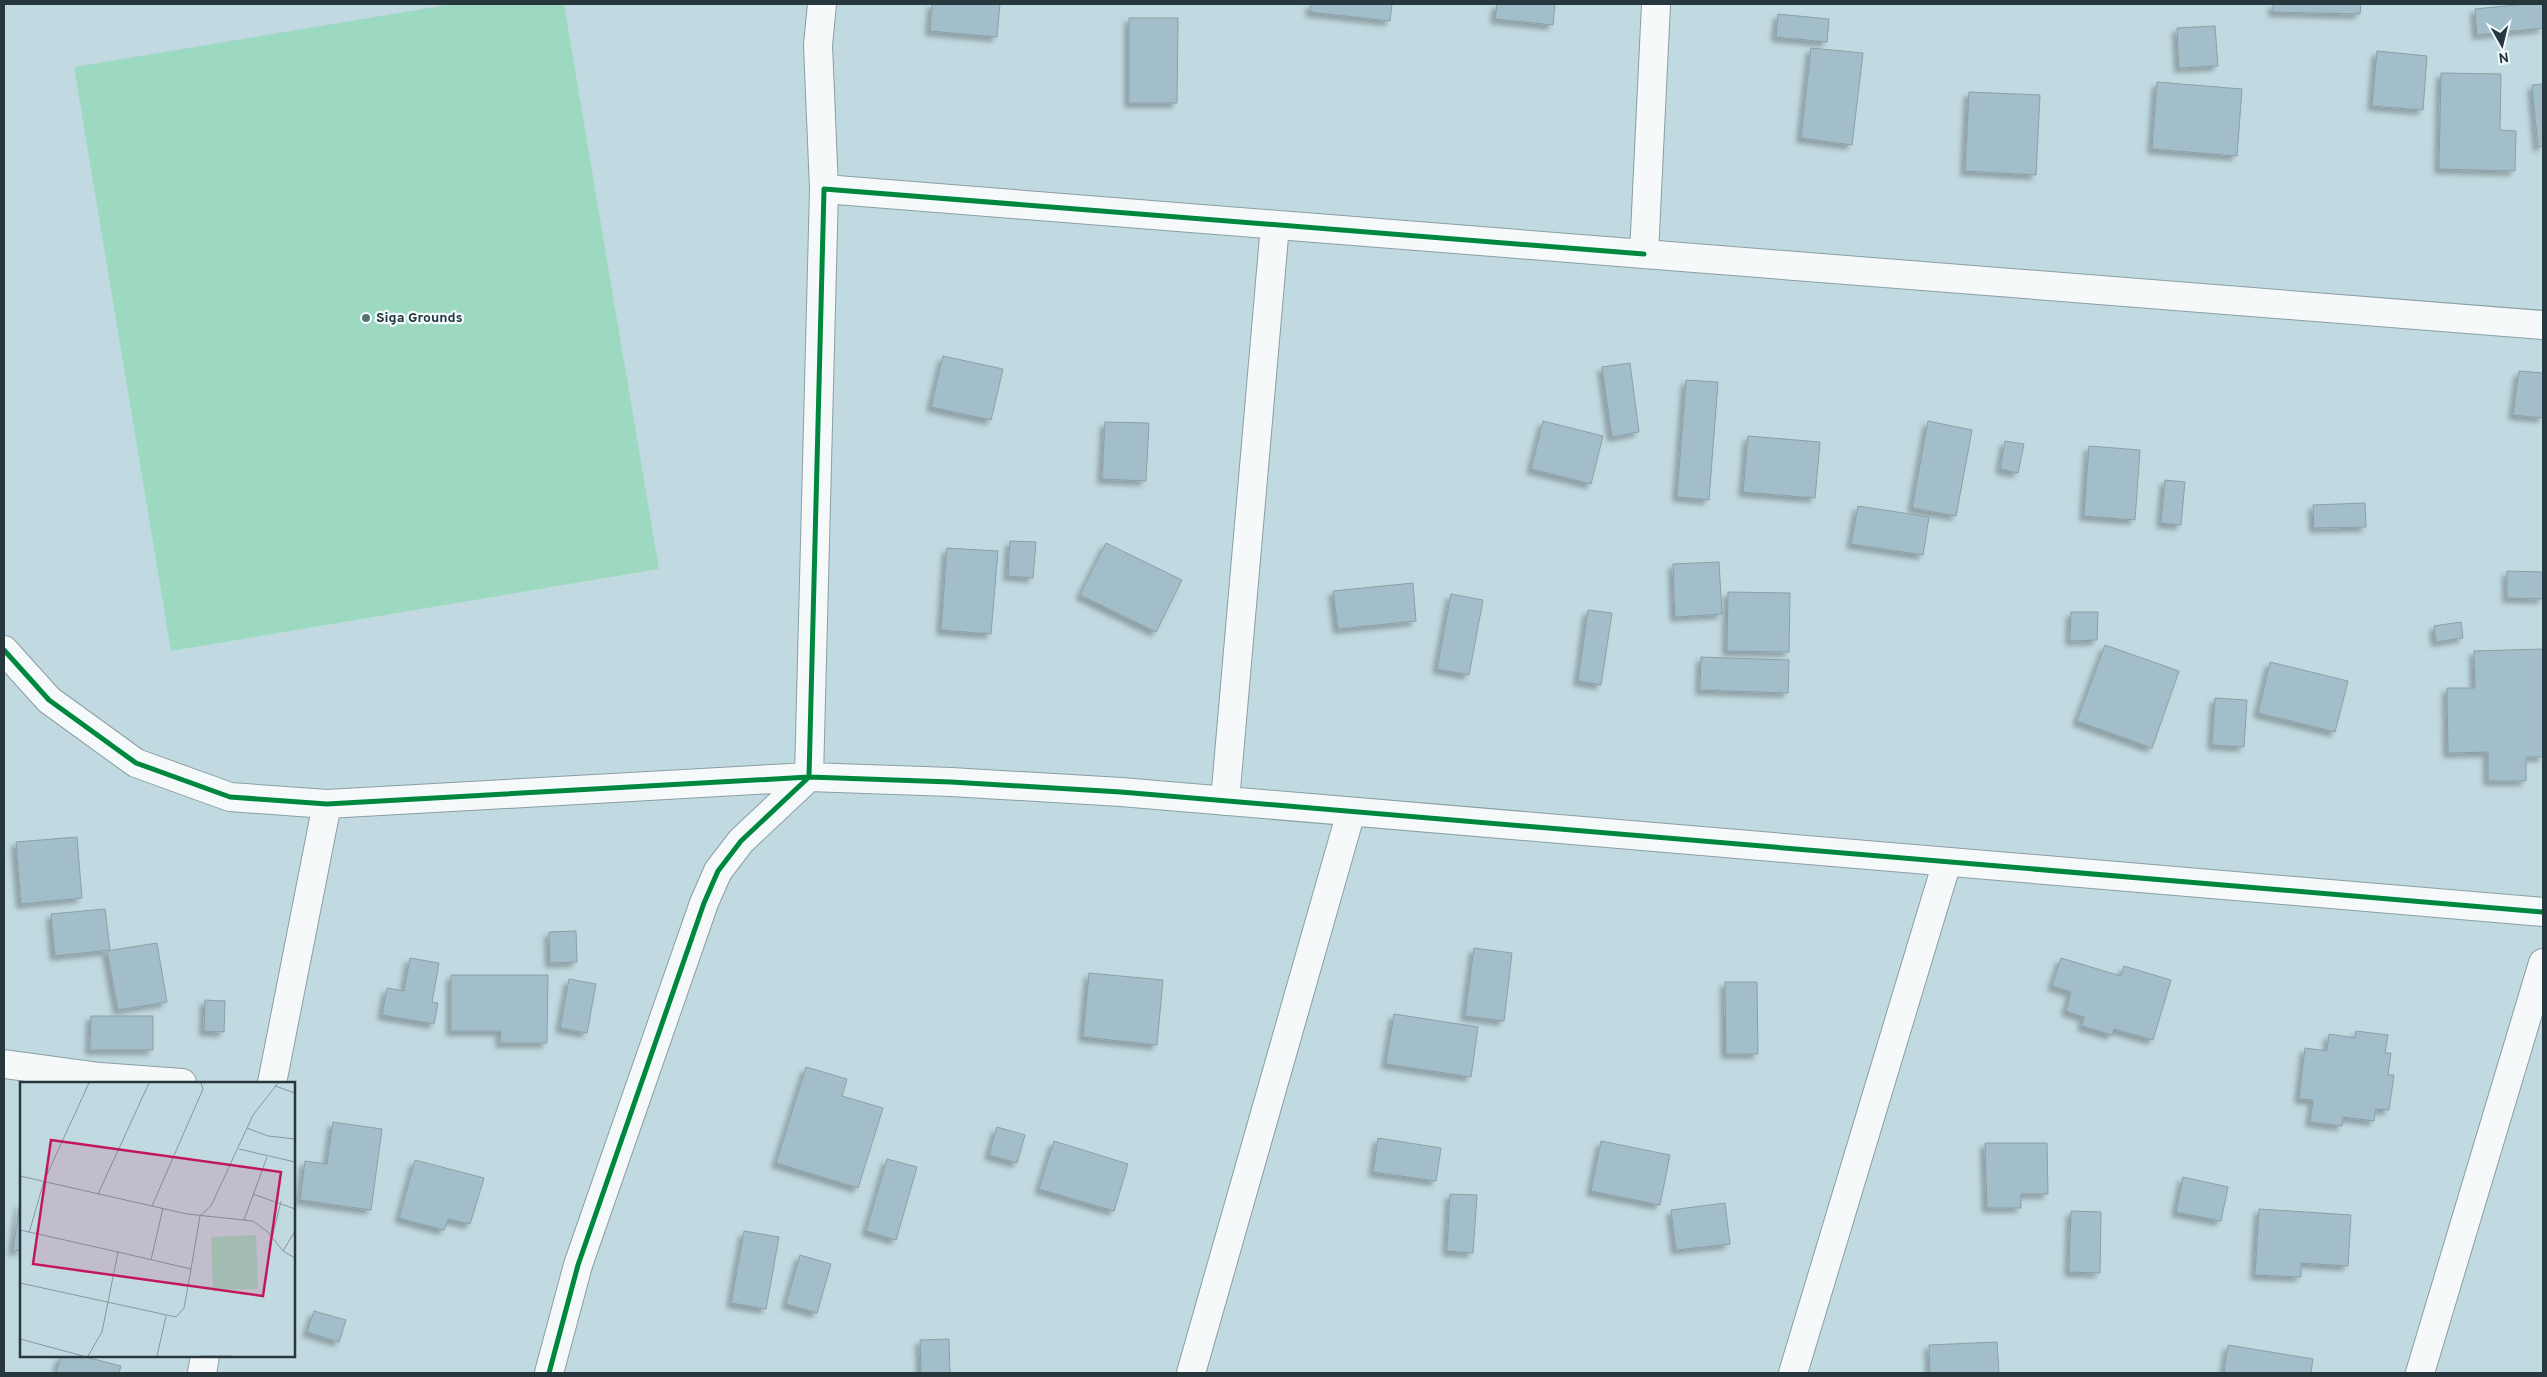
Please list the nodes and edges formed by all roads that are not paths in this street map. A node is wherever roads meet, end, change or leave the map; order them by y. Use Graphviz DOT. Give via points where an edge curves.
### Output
graph roads {
  1 [pos="822,4"];
  2 [pos="1656,4"];
  3 [pos="824,189"];
  4 [pos="1275,225"];
  5 [pos="1644,254"];
  6 [pos="2543,325"];
  7 [pos="4,650"];
  8 [pos="809,777"];
  9 [pos="1224,800"];
  10 [pos="327,804"];
  11 [pos="1351,812"];
  12 [pos="1947,862"];
  13 [pos="2543,912"];
  14 [pos="2543,963"];
  15 [pos="4,1064"];
  16 [pos="168,1082"];
  17 [pos="272,1082"];
  18 [pos="205,1357"];
  19 [pos="202,1373"];
  20 [pos="549,1373"];
  21 [pos="1191,1373"];
  22 [pos="1793,1373"];
  23 [pos="2420,1373"];
  1 -- 3 [label="street" via="818,45"];
  2 -- 5 [label="street"];
  3 -- 4 [label="street"];
  3 -- 8 [label="street"];
  4 -- 5 [label="street"];
  4 -- 9 [label="street"];
  5 -- 6 [label="street"];
  7 -- 10 [label="street" via="49,700 136,763 230,797"];
  8 -- 9 [label="street" via="970,783"];
  8 -- 10 [label="street"];
  8 -- 20 [label="street" via="741,841 718,871 704,903 578,1265"];
  9 -- 11 [label="street"];
  10 -- 17 [label="street"];
  11 -- 12 [label="street"];
  11 -- 21 [label="street"];
  12 -- 13 [label="street"];
  12 -- 22 [label="street"];
  14 -- 23 [label="street"];
  15 -- 16 [label="street"];
  18 -- 19 [label="street"];
}
